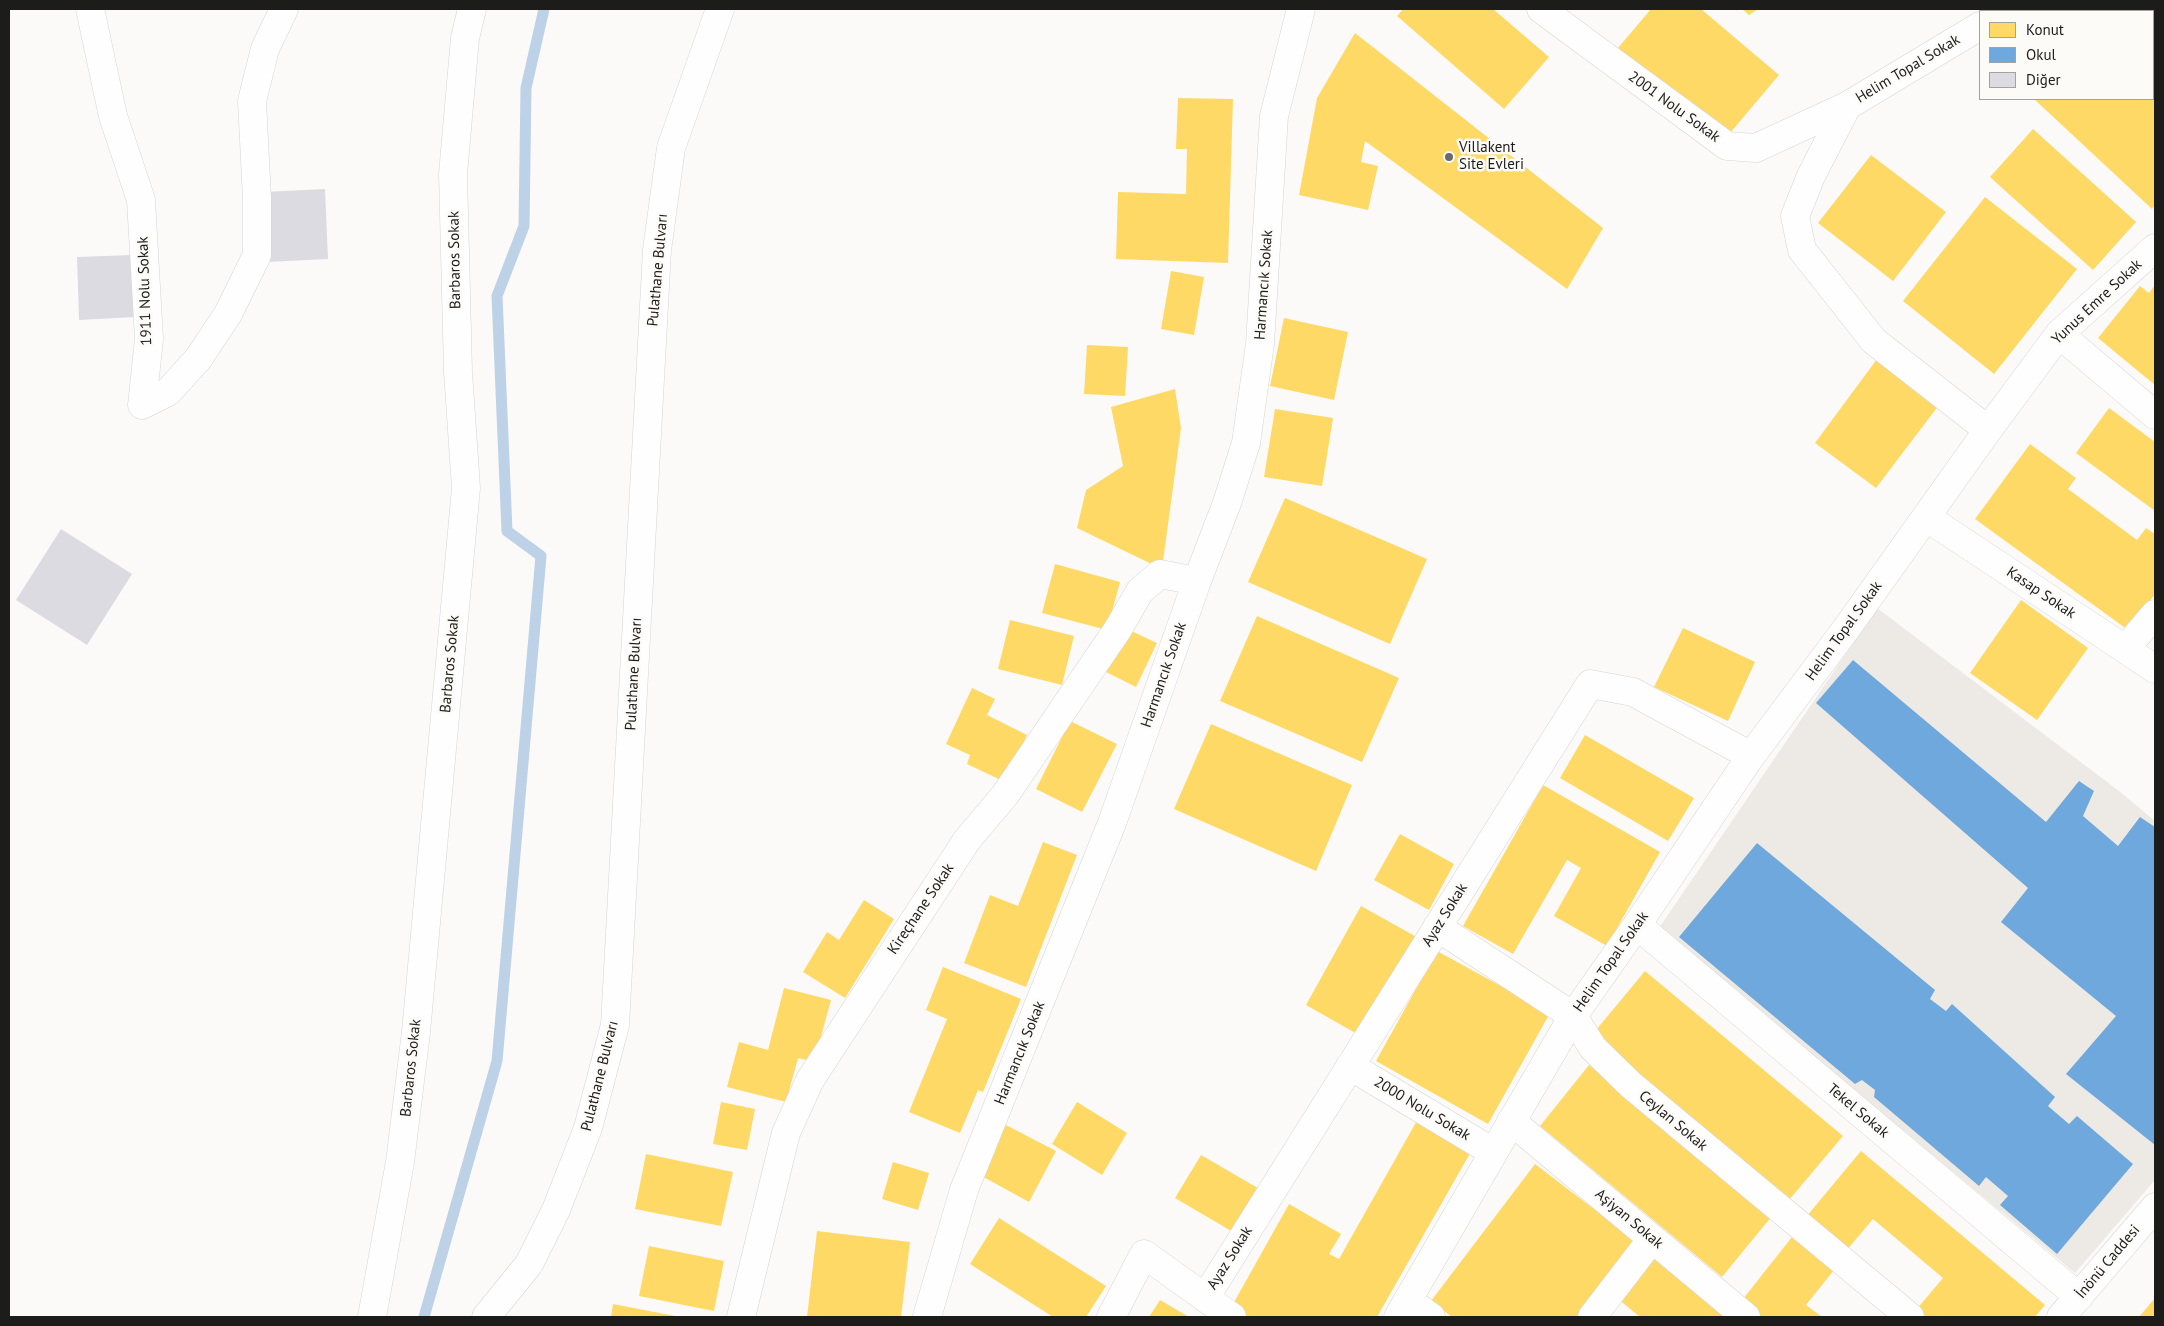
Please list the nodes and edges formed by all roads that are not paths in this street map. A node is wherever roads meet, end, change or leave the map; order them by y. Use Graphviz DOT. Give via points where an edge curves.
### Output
graph roads {
  1 [pos="90,9"];
  2 [pos="284,9"];
  3 [pos="472,9"];
  4 [pos="720,9"];
  5 [pos="1301,9"];
  6 [pos="1558,13"];
  7 [pos="1979,27"];
  8 [pos="1847,106"];
  9 [pos="2155,248"];
  10 [pos="2059,334"];
  11 [pos="2155,415"];
  12 [pos="1988,430"];
  13 [pos="1926,517"];
  14 [pos="1197,581"];
  15 [pos="2155,614"];
  16 [pos="2125,649"];
  17 [pos="2155,669"];
  18 [pos="1751,756"];
  19 [pos="1637,925"];
  20 [pos="1437,928"];
  21 [pos="1573,1016"];
  22 [pos="1350,1066"];
  23 [pos="1511,1121"];
  24 [pos="1493,1152"];
  25 [pos="2155,1207"];
  26 [pos="1652,1239"];
  27 [pos="2079,1297"];
  28 [pos="1206,1298"];
  29 [pos="1403,1308"];
  30 [pos="372,1317"];
  31 [pos="486,1317"];
  32 [pos="741,1317"];
  33 [pos="927,1317"];
  34 [pos="1111,1317"];
  35 [pos="1232,1317"];
  36 [pos="1431,1317"];
  37 [pos="1592,1317"];
  38 [pos="1746,1317"];
  39 [pos="1910,1317"];
  40 [pos="2061,1317"];
  1 -- 2 [label="street, 1911 Nolu Sokak" via="113,116 142,200 149,339 142,404 168,392 198,359 228,314 258,255 252,101 265,49"];
  3 -- 30 [label="street, Barbaros Sokak" via="465,38 453,174 458,372 466,488 414,1041 400,1162"];
  4 -- 31 [label="street, Pulathane Bulvarı" via="672,148 657,250 615,1025 588,1128 556,1210 529,1264"];
  5 -- 14 [label="street, Harmancık Sokak" via="1274,116 1260,344 1246,443"];
  6 -- 8 [label="street, 2001 Nolu Sokak" via="1727,146 1756,148"];
  7 -- 8 [label="street, Helim Topal Sokak"];
  8 -- 12 [label="street, Helim Topal Sokak" via="1794,216 1802,250 1874,341"];
  9 -- 10 [label="street, Yunus Emre Sokak"];
  10 -- 11 [label="street"];
  10 -- 12 [label="street, Yunus Emre Sokak"];
  12 -- 13 [label="street, Helim Topal Sokak"];
  13 -- 16 [label="street, Kasap Sokak"];
  13 -- 18 [label="street, Helim Topal Sokak"];
  14 -- 32 [label="street, Kireçhane Sokak" via="1160,574 1140,591 1006,795 967,840 810,1080 786,1133"];
  14 -- 33 [label="street, Harmancık Sokak" via="1112,823 964,1190"];
  15 -- 16 [label="street"];
  16 -- 17 [label="street, Kasap Sokak"];
  18 -- 19 [label="street, Helim Topal Sokak"];
  18 -- 20 [label="street, Ayaz Sokak" via="1633,692 1590,684"];
  19 -- 21 [label="street, Helim Topal Sokak"];
  19 -- 27 [label="street, Tekel Sokak"];
  20 -- 21 [label="street, Ceylan Sokak"];
  20 -- 22 [label="street, Ayaz Sokak"];
  21 -- 23 [label="street, Helim Topal Sokak"];
  21 -- 39 [label="street, Ceylan Sokak" via="1593,1048 1630,1085"];
  22 -- 24 [label="street, 2000 Nolu Sokak"];
  22 -- 28 [label="street, Ayaz Sokak"];
  23 -- 24 [label="street, Helim Topal Sokak"];
  23 -- 26 [label="street, Aşiyan Sokak"];
  24 -- 29 [label="street, Helim Topal Sokak"];
  25 -- 27 [label="street, İnönü Caddesi"];
  26 -- 37 [label="street"];
  26 -- 38 [label="street, Aşiyan Sokak"];
  27 -- 40 [label="street, İnönü Caddesi"];
  28 -- 34 [label="street" via="1144,1254"];
  28 -- 35 [label="street"];
  29 -- 36 [label="street"];
}
